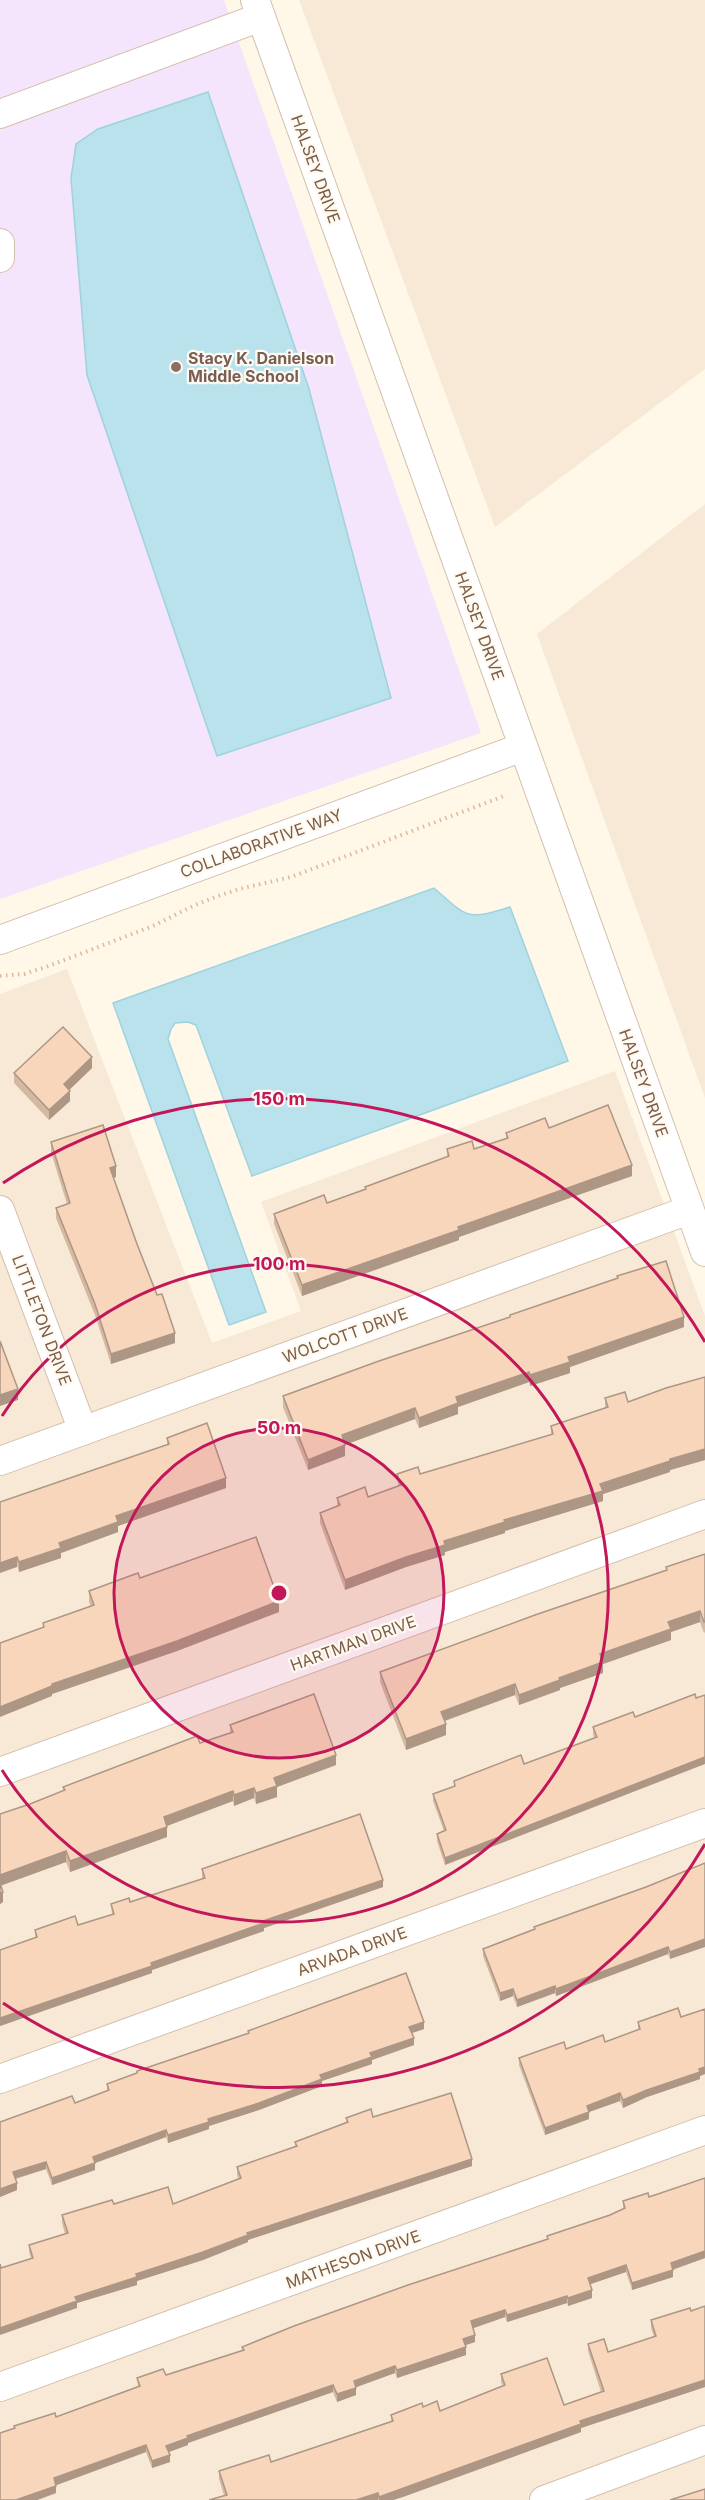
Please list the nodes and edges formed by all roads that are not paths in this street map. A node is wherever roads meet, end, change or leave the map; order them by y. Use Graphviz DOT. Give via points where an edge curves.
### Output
graph roads {
  1 [pos="258,8"];
  2 [pos="0,114"];
  3 [pos="0,243"];
  4 [pos="0,258"];
  5 [pos="523,747"];
  6 [pos="0,940"];
  7 [pos="689,1209"];
  8 [pos="0,1210"];
  9 [pos="705,1252"];
  10 [pos="83,1431"];
  11 [pos="0,1461"];
  12 [pos="705,1514"];
  13 [pos="0,1772"];
  14 [pos="705,1823"];
  15 [pos="0,2079"];
  16 [pos="705,2130"];
  17 [pos="0,2387"];
  18 [pos="705,2440"];
  19 [pos="544,2500"];
  1 -- 2 [label="street"];
  1 -- 5 [label="street, HALSEY DRIVE"];
  3 -- 4 [label="street"];
  5 -- 6 [label="street, COLLABORATIVE WAY"];
  5 -- 7 [label="street, HALSEY DRIVE"];
  7 -- 9 [label="street, HALSEY DRIVE"];
  7 -- 10 [label="street, WOLCOTT DRIVE"];
  8 -- 10 [label="street, LITTLETON DRIVE"];
  10 -- 11 [label="street, WOLCOTT DRIVE"];
  12 -- 13 [label="street, HARTMAN DRIVE"];
  14 -- 15 [label="street, ARVADA DRIVE"];
  16 -- 17 [label="street, MATHESON DRIVE"];
  18 -- 19 [label="street"];
}
